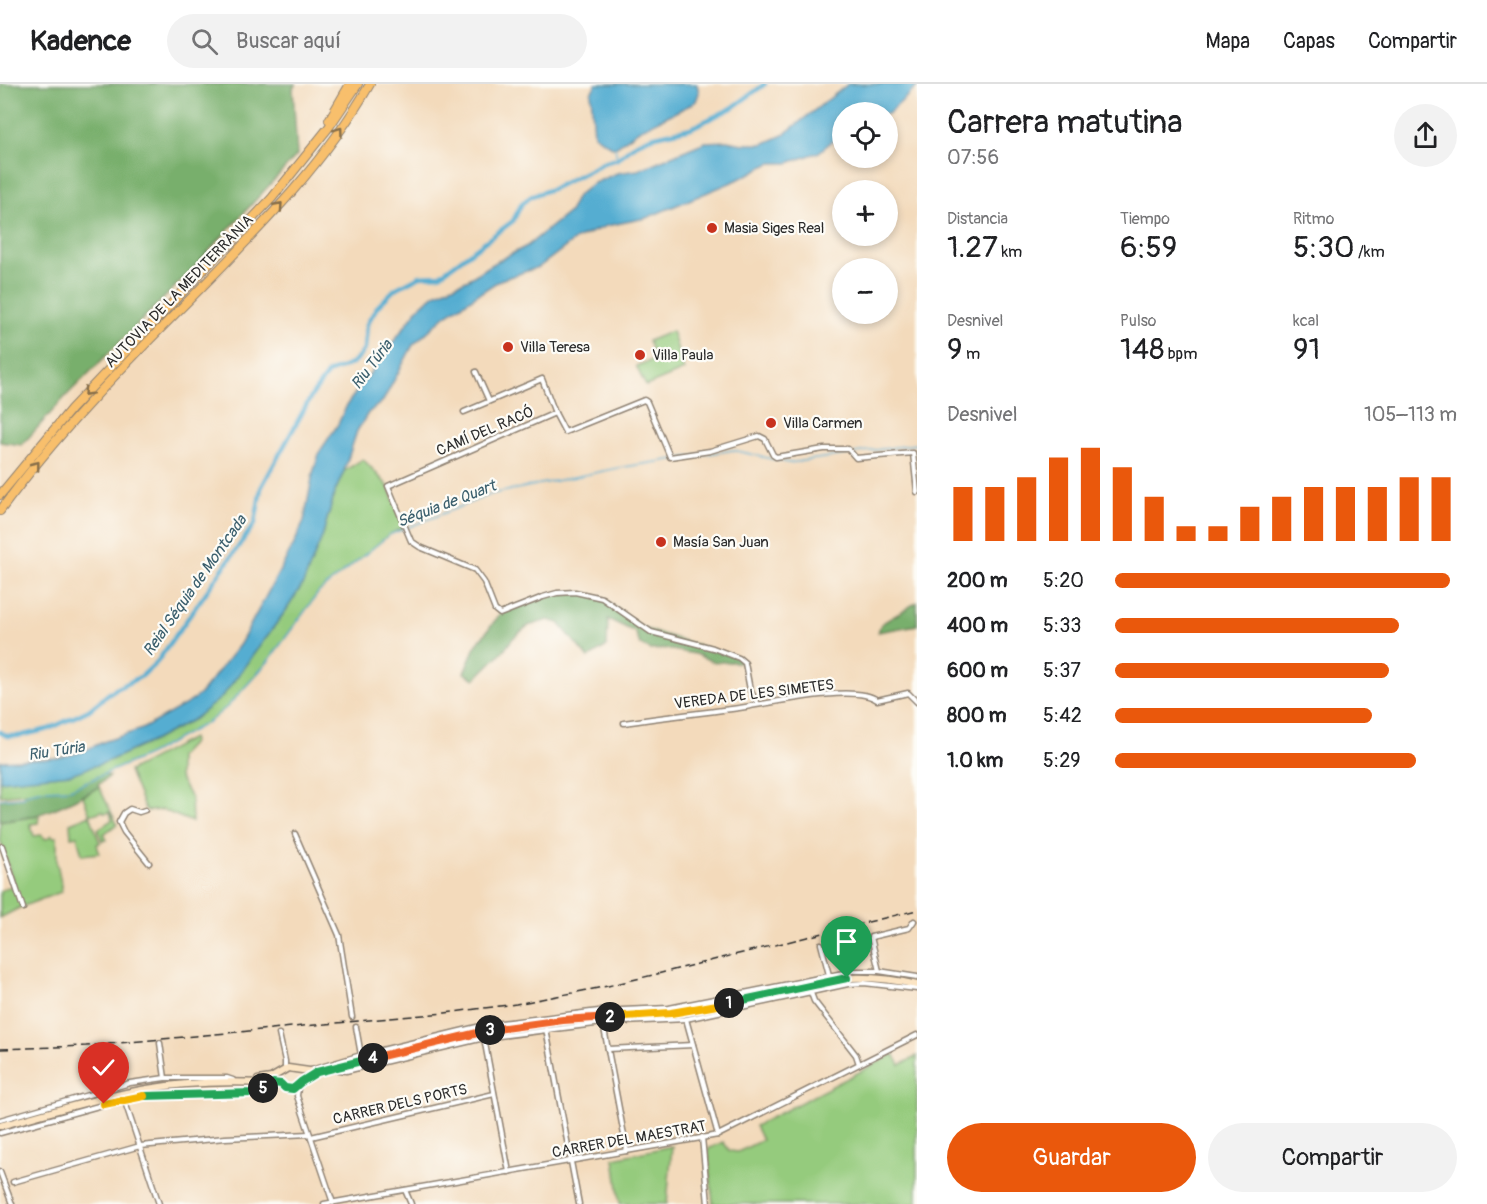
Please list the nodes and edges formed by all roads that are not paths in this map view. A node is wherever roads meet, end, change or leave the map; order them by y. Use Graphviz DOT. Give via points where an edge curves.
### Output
graph roads {
  1 [pos="350,84"];
  2 [pos="358,84"];
  3 [pos="370,86"];
  4 [pos="297,169"];
  5 [pos="476,372"];
  6 [pos="489,401"];
  7 [pos="464,412"];
  8 [pos="555,413"];
  9 [pos="917,492"];
  10 [pos="0,495"];
  11 [pos="0,511"];
  12 [pos="917,702"];
  13 [pos="758,704"];
  14 [pos="624,723"];
  15 [pos="145,810"];
  16 [pos="296,834"];
  17 [pos="3,846"];
  18 [pos="149,863"];
  19 [pos="23,908"];
  20 [pos="914,921"];
  21 [pos="821,944"];
  22 [pos="879,971"];
  23 [pos="829,975"];
  24 [pos="917,986"];
  25 [pos="811,993"];
  26 [pos="352,1017"];
  27 [pos="686,1019"];
  28 [pos="603,1023"];
  29 [pos="356,1027"];
  30 [pos="546,1029"];
  31 [pos="279,1034"];
  32 [pos="917,1035"];
  33 [pos="484,1038"];
  34 [pos="160,1043"];
  35 [pos="693,1045"];
  36 [pos="608,1049"];
  37 [pos="361,1055"];
  38 [pos="859,1064"];
  39 [pos="331,1069"];
  40 [pos="285,1070"];
  41 [pos="298,1071"];
  42 [pos="307,1072"];
  43 [pos="317,1072"];
  44 [pos="165,1078"];
  45 [pos="239,1082"];
  46 [pos="252,1082"];
  47 [pos="273,1083"];
  48 [pos="281,1084"];
  49 [pos="296,1086"];
  50 [pos="494,1094"];
  51 [pos="124,1099"];
  52 [pos="0,1120"];
  53 [pos="0,1126"];
  54 [pos="0,1133"];
  55 [pos="310,1135"];
  56 [pos="718,1135"];
  57 [pos="702,1137"];
  58 [pos="140,1146"];
  59 [pos="627,1151"];
  60 [pos="571,1161"];
  61 [pos="0,1172"];
  62 [pos="509,1172"];
  63 [pos="13,1182"];
  64 [pos="405,1190"];
  65 [pos="333,1203"];
  66 [pos="12,1204"];
  67 [pos="159,1204"];
  68 [pos="324,1204"];
  69 [pos="411,1204"];
  70 [pos="579,1204"];
  71 [pos="708,1204"];
  1 -- 4 [label="highway"];
  2 -- 4 [label="highway, AUTOVIA DE LA MEDITERRÀNIA"];
  11 -- 3 [label="highway, AUTOVIA DE LA MEDITERRÀNIA, one-way" via="79,414 282,203"];
  4 -- 10 [label="highway, AUTOVIA DE LA MEDITERRÀNIA, one-way" via="71,409"];
  5 -- 6 [label="street"];
  6 -- 7 [label="street"];
  6 -- 8 [label="street" via="542,379"];
  8 -- 9 [label="street, CAMÍ DEL RACÓ" via="565,432 644,400 670,457 710,451 759,436 776,457 824,449 848,449 856,458 914,453"];
  8 -- 13 [label="street, CAMÍ DEL RACÓ" via="388,486 408,535 420,547 475,570 500,614 558,593 588,594 613,605 651,632 730,653 745,663 750,690"];
  12 -- 13 [label="street, VEREDA DE LES SIMETES" via="908,693 877,700 859,695 817,695"];
  13 -- 14 [label="street, VEREDA DE LES SIMETES"];
  15 -- 18 [label="street" via="130,809 119,822"];
  16 -- 26 [label="street" via="339,935"];
  17 -- 19 [label="street"];
  20 -- 22 [label="street" via="909,928 871,937"];
  21 -- 23 [label="street"];
  22 -- 23 [label="street"];
  22 -- 24 [label="street"];
  23 -- 37 [label="street" via="669,1008 599,1011 485,1024"];
  24 -- 25 [label="street" via="848,984"];
  24 -- 39 [label="main road" via="869,977 847,978 671,1013 563,1020 483,1032"];
  25 -- 27 [label="street"];
  25 -- 38 [label="street" via="856,1054"];
  27 -- 28 [label="street"];
  27 -- 35 [label="street"];
  28 -- 30 [label="street"];
  28 -- 36 [label="street"];
  29 -- 37 [label="street"];
  30 -- 33 [label="street"];
  30 -- 60 [label="street"];
  31 -- 40 [label="street"];
  32 -- 38 [label="street, CARRER DEL MAESTRAT"];
  33 -- 39 [label="street" via="346,1071"];
  33 -- 50 [label="street"];
  34 -- 44 [label="street"];
  35 -- 36 [label="street"];
  35 -- 56 [label="street"];
  36 -- 59 [label="street"];
  37 -- 42 [label="street"];
  38 -- 56 [label="street, CARRER DEL MAESTRAT"];
  39 -- 43 [label="main road"];
  40 -- 41 [label="main road"];
  40 -- 46 [label="main road"];
  40 -- 48 [label="main road"];
  41 -- 42 [label="main road"];
  41 -- 49 [label="main road"];
  42 -- 43 [label="main road"];
  43 -- 49 [label="main road"];
  44 -- 45 [label="street" via="227,1078"];
  44 -- 52 [label="street" via="130,1083"];
  45 -- 46 [label="main road"];
  45 -- 53 [label="main road" via="149,1088"];
  46 -- 47 [label="main road"];
  47 -- 48 [label="main road"];
  47 -- 51 [label="street" via="253,1093"];
  48 -- 49 [label="main road" via="285,1088"];
  49 -- 55 [label="street"];
  50 -- 55 [label="street, CARRER DELS PORTS"];
  50 -- 62 [label="street"];
  51 -- 54 [label="street"];
  51 -- 58 [label="street"];
  55 -- 58 [label="street, CARRER DELS PORTS"];
  55 -- 65 [label="street"];
  56 -- 57 [label="street, CARRER DEL MAESTRAT"];
  57 -- 59 [label="street, CARRER DEL MAESTRAT"];
  57 -- 71 [label="street"];
  58 -- 63 [label="street, CARRER DELS PORTS"];
  58 -- 67 [label="street"];
  59 -- 60 [label="street, CARRER DEL MAESTRAT"];
  60 -- 62 [label="street, CARRER DEL MAESTRAT"];
  60 -- 70 [label="street"];
  61 -- 66 [label="street"];
  62 -- 64 [label="street, CARRER DEL MAESTRAT"];
  64 -- 65 [label="street, CARRER DEL MAESTRAT"];
  64 -- 69 [label="street"];
  65 -- 68 [label="street, CARRER DEL MAESTRAT"];
}
